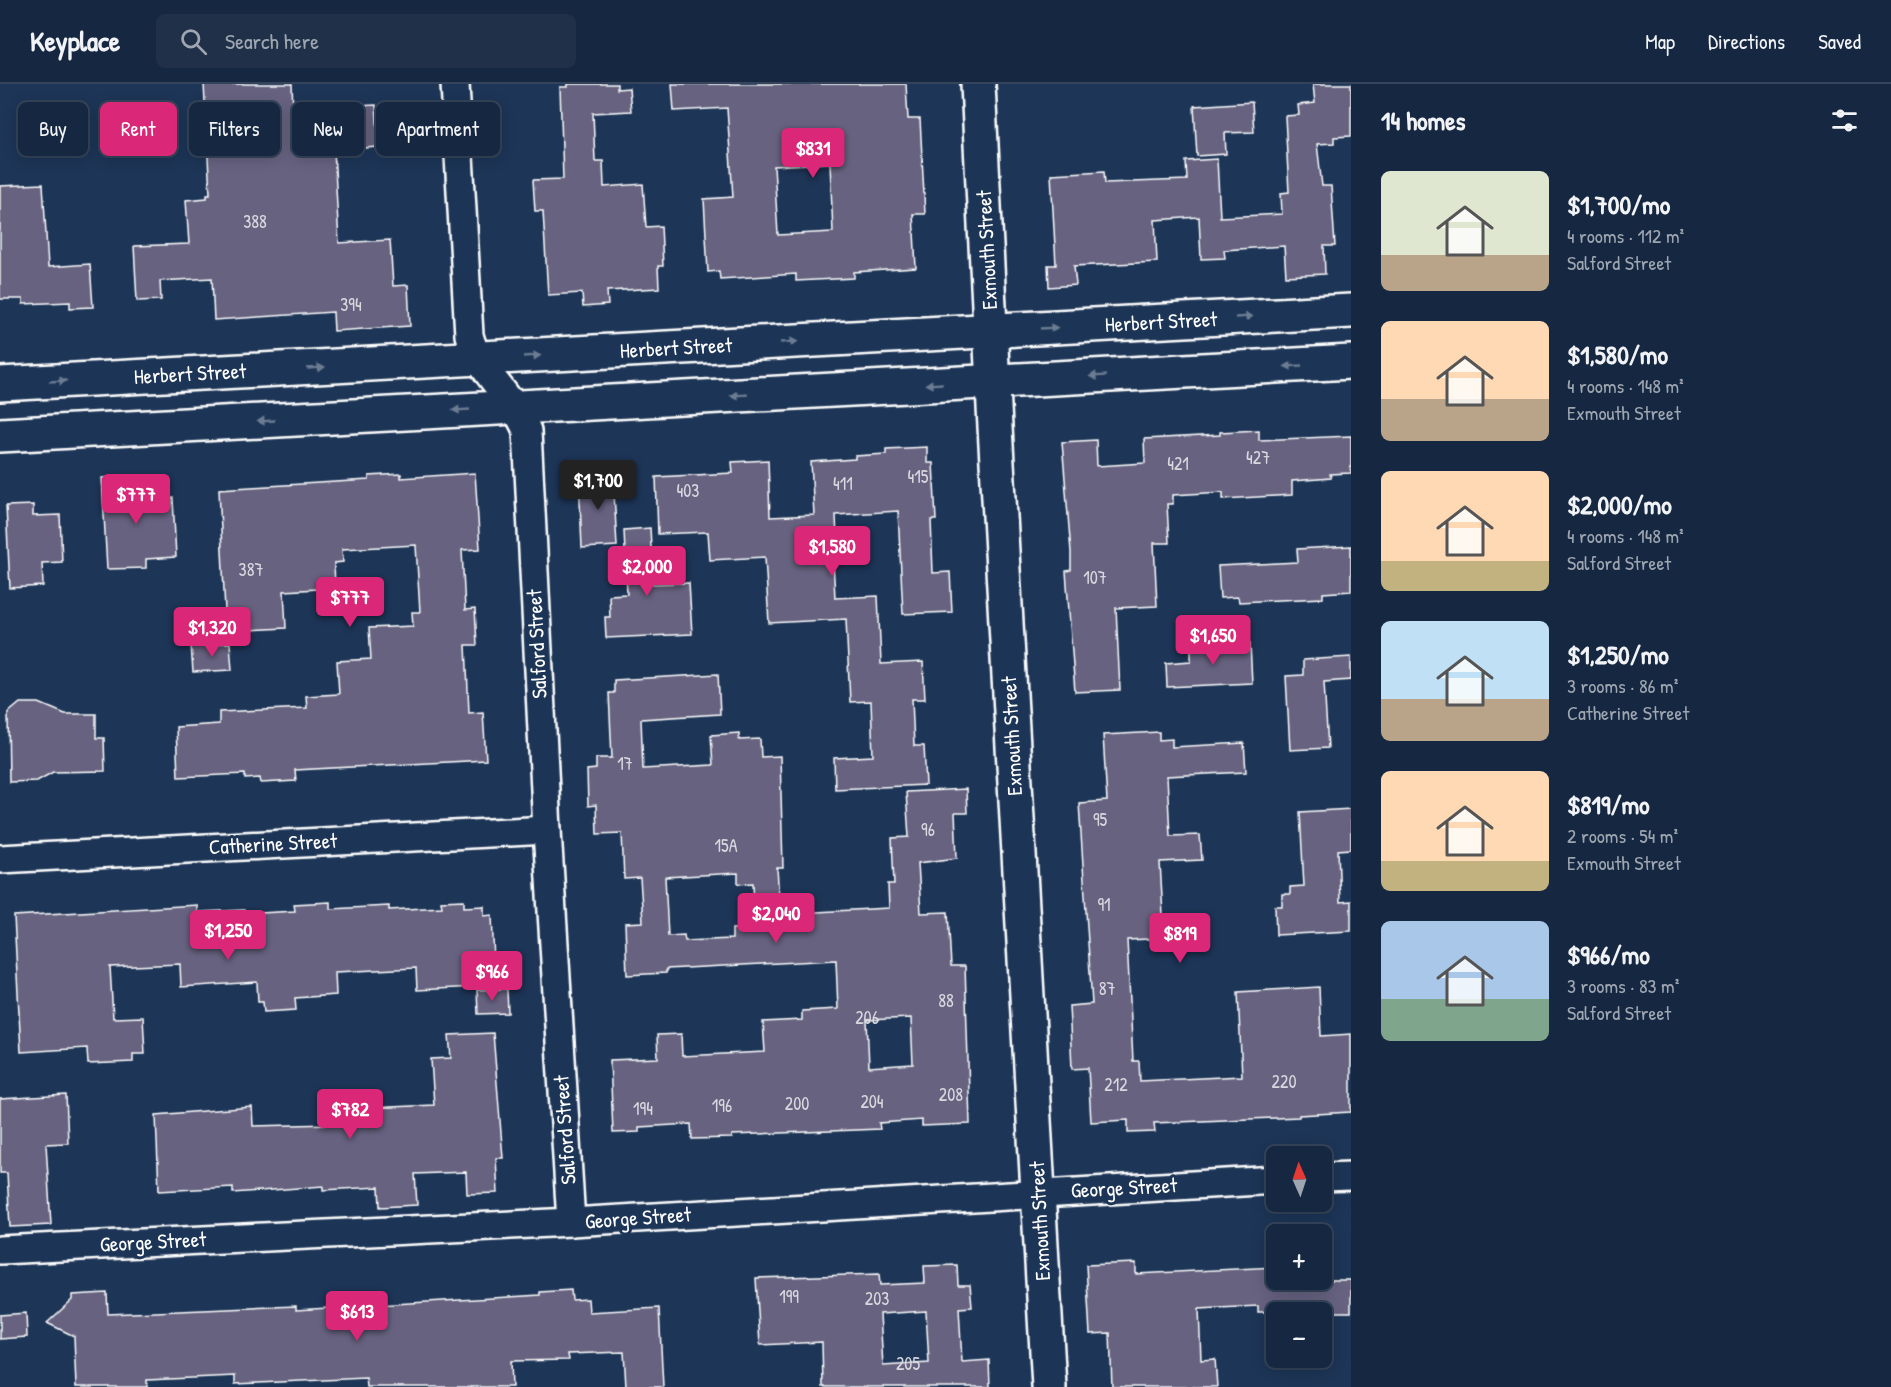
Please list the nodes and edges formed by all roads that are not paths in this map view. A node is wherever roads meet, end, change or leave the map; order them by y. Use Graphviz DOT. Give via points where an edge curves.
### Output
graph roads {
  1 [pos="454,84"];
  2 [pos="978,84"];
  3 [pos="1351,311"];
  4 [pos="991,331"];
  5 [pos="478,359"];
  6 [pos="1351,362"];
  7 [pos="992,381"];
  8 [pos="0,384"];
  9 [pos="515,407"];
  10 [pos="0,435"];
  11 [pos="547,830"];
  12 [pos="0,859"];
  13 [pos="1351,1176"];
  14 [pos="1332,1177"];
  15 [pos="1266,1181"];
  16 [pos="1039,1193"];
  17 [pos="571,1222"];
  18 [pos="0,1250"];
  19 [pos="1049,1387"];
  1 -- 5 [label="street, Salford Street" via="469,335"];
  2 -- 4 [label="street, Exmouth Street"];
  4 -- 3 [label="street, Herbert Street, one-way"];
  5 -- 4 [label="street, Herbert Street, one-way"];
  4 -- 7 [label="street, Exmouth Street"];
  8 -- 5 [label="street, Herbert Street, one-way"];
  5 -- 9 [label="street, Salford Street"];
  6 -- 7 [label="street, one-way"];
  7 -- 9 [label="street, one-way"];
  7 -- 16 [label="street, Exmouth Street"];
  9 -- 10 [label="street, one-way"];
  9 -- 11 [label="street, Salford Street" via="527,431"];
  11 -- 12 [label="street, Catherine Street"];
  11 -- 17 [label="street, Salford Street"];
  13 -- 14 [label="street"];
  15 -- 16 [label="street, George Street"];
  16 -- 17 [label="street, George Street"];
  16 -- 19 [label="street, Exmouth Street"];
  17 -- 18 [label="street, George Street"];
}
